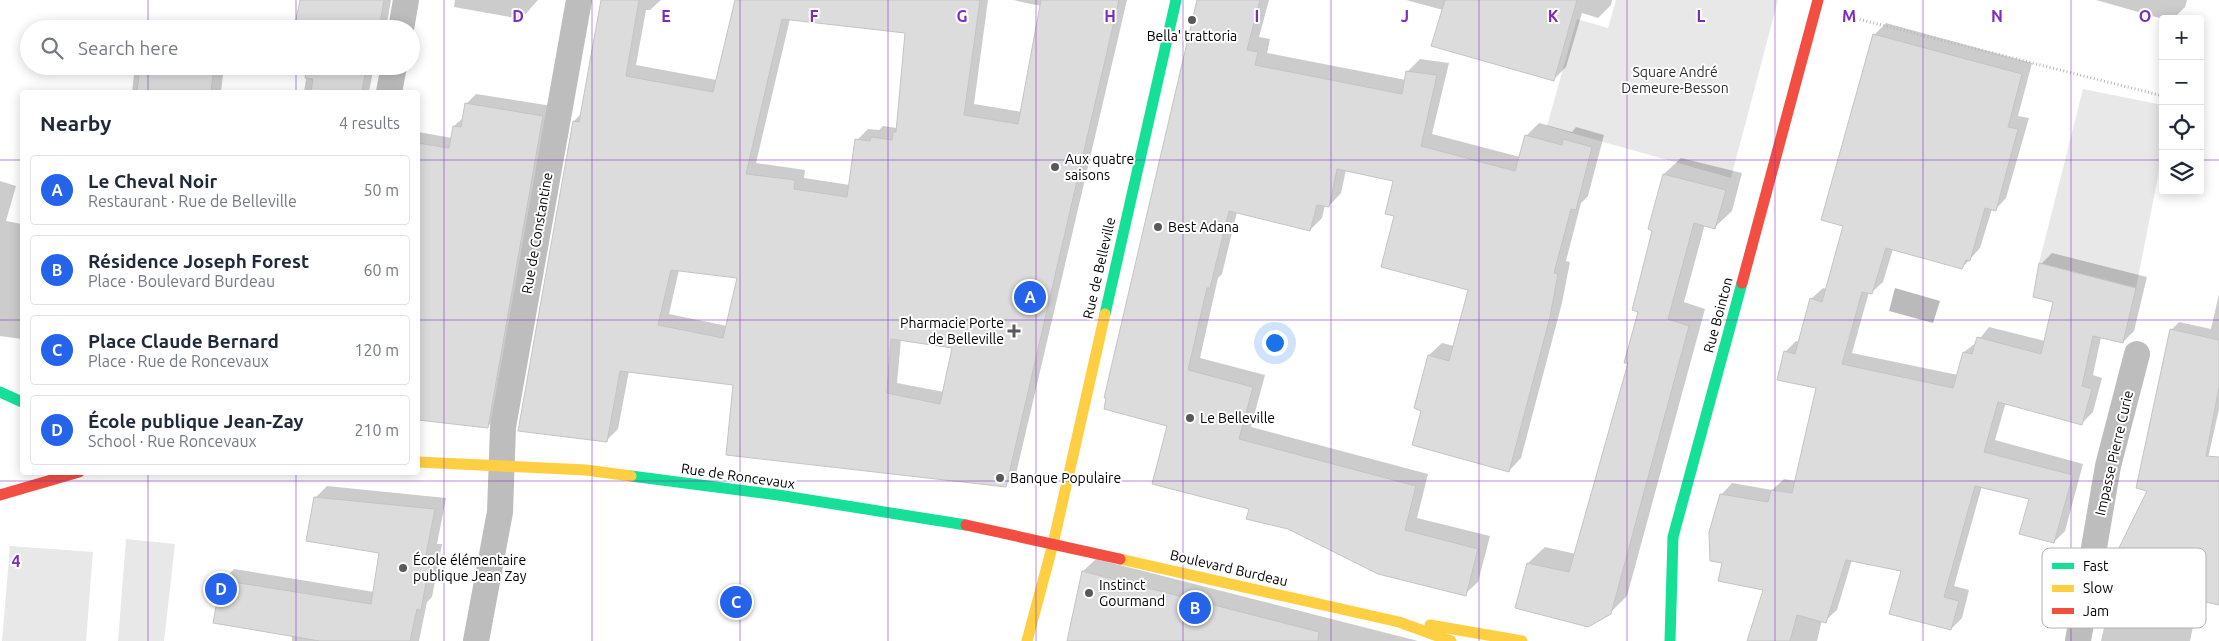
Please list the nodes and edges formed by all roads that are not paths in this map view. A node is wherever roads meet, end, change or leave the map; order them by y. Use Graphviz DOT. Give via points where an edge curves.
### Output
graph roads {
  1 [pos="406,0"];
  2 [pos="579,0"];
  3 [pos="1176,0"];
  4 [pos="1817,4"];
  5 [pos="402,20"];
  6 [pos="392,75"];
  7 [pos="389,90"];
  8 [pos="2137,354"];
  9 [pos="0,392"];
  10 [pos="20,401"];
  11 [pos="420,462"];
  12 [pos="500,467"];
  13 [pos="69,475"];
  14 [pos="0,495"];
  15 [pos="1053,544"];
  16 [pos="2094,548"];
  17 [pos="1398,622"];
  18 [pos="2080,628"];
  19 [pos="476,641"];
  20 [pos="1027,641"];
  21 [pos="1451,641"];
  22 [pos="1522,641"];
  23 [pos="1670,641"];
  24 [pos="2078,641"];
  1 -- 5 [label="street"];
  2 -- 12 [label="street, Rue de Constantine" via="503,427"];
  3 -- 15 [label="main road, Rue de Belleville"];
  4 -- 23 [label="main road, Rue Bointon" via="1673,537"];
  6 -- 7 [label="street"];
  8 -- 16 [label="street, Impasse Pierre Curie" via="2108,466"];
  9 -- 10 [label="main road"];
  11 -- 12 [label="main road, Rue de Roncevaux"];
  12 -- 15 [label="main road, Rue de Roncevaux" via="586,470 778,495"];
  12 -- 19 [label="street, Rue de Constantine" via="500,512"];
  13 -- 14 [label="main road"];
  15 -- 17 [label="main road, Boulevard Burdeau"];
  15 -- 20 [label="main road, Rue de Belleville"];
  17 -- 21 [label="main road, Boulevard Burdeau"];
  17 -- 22 [label="main road, Boulevard Burdeau" via="1447,626"];
  18 -- 24 [label="street, Impasse Pierre Curie"];
}
